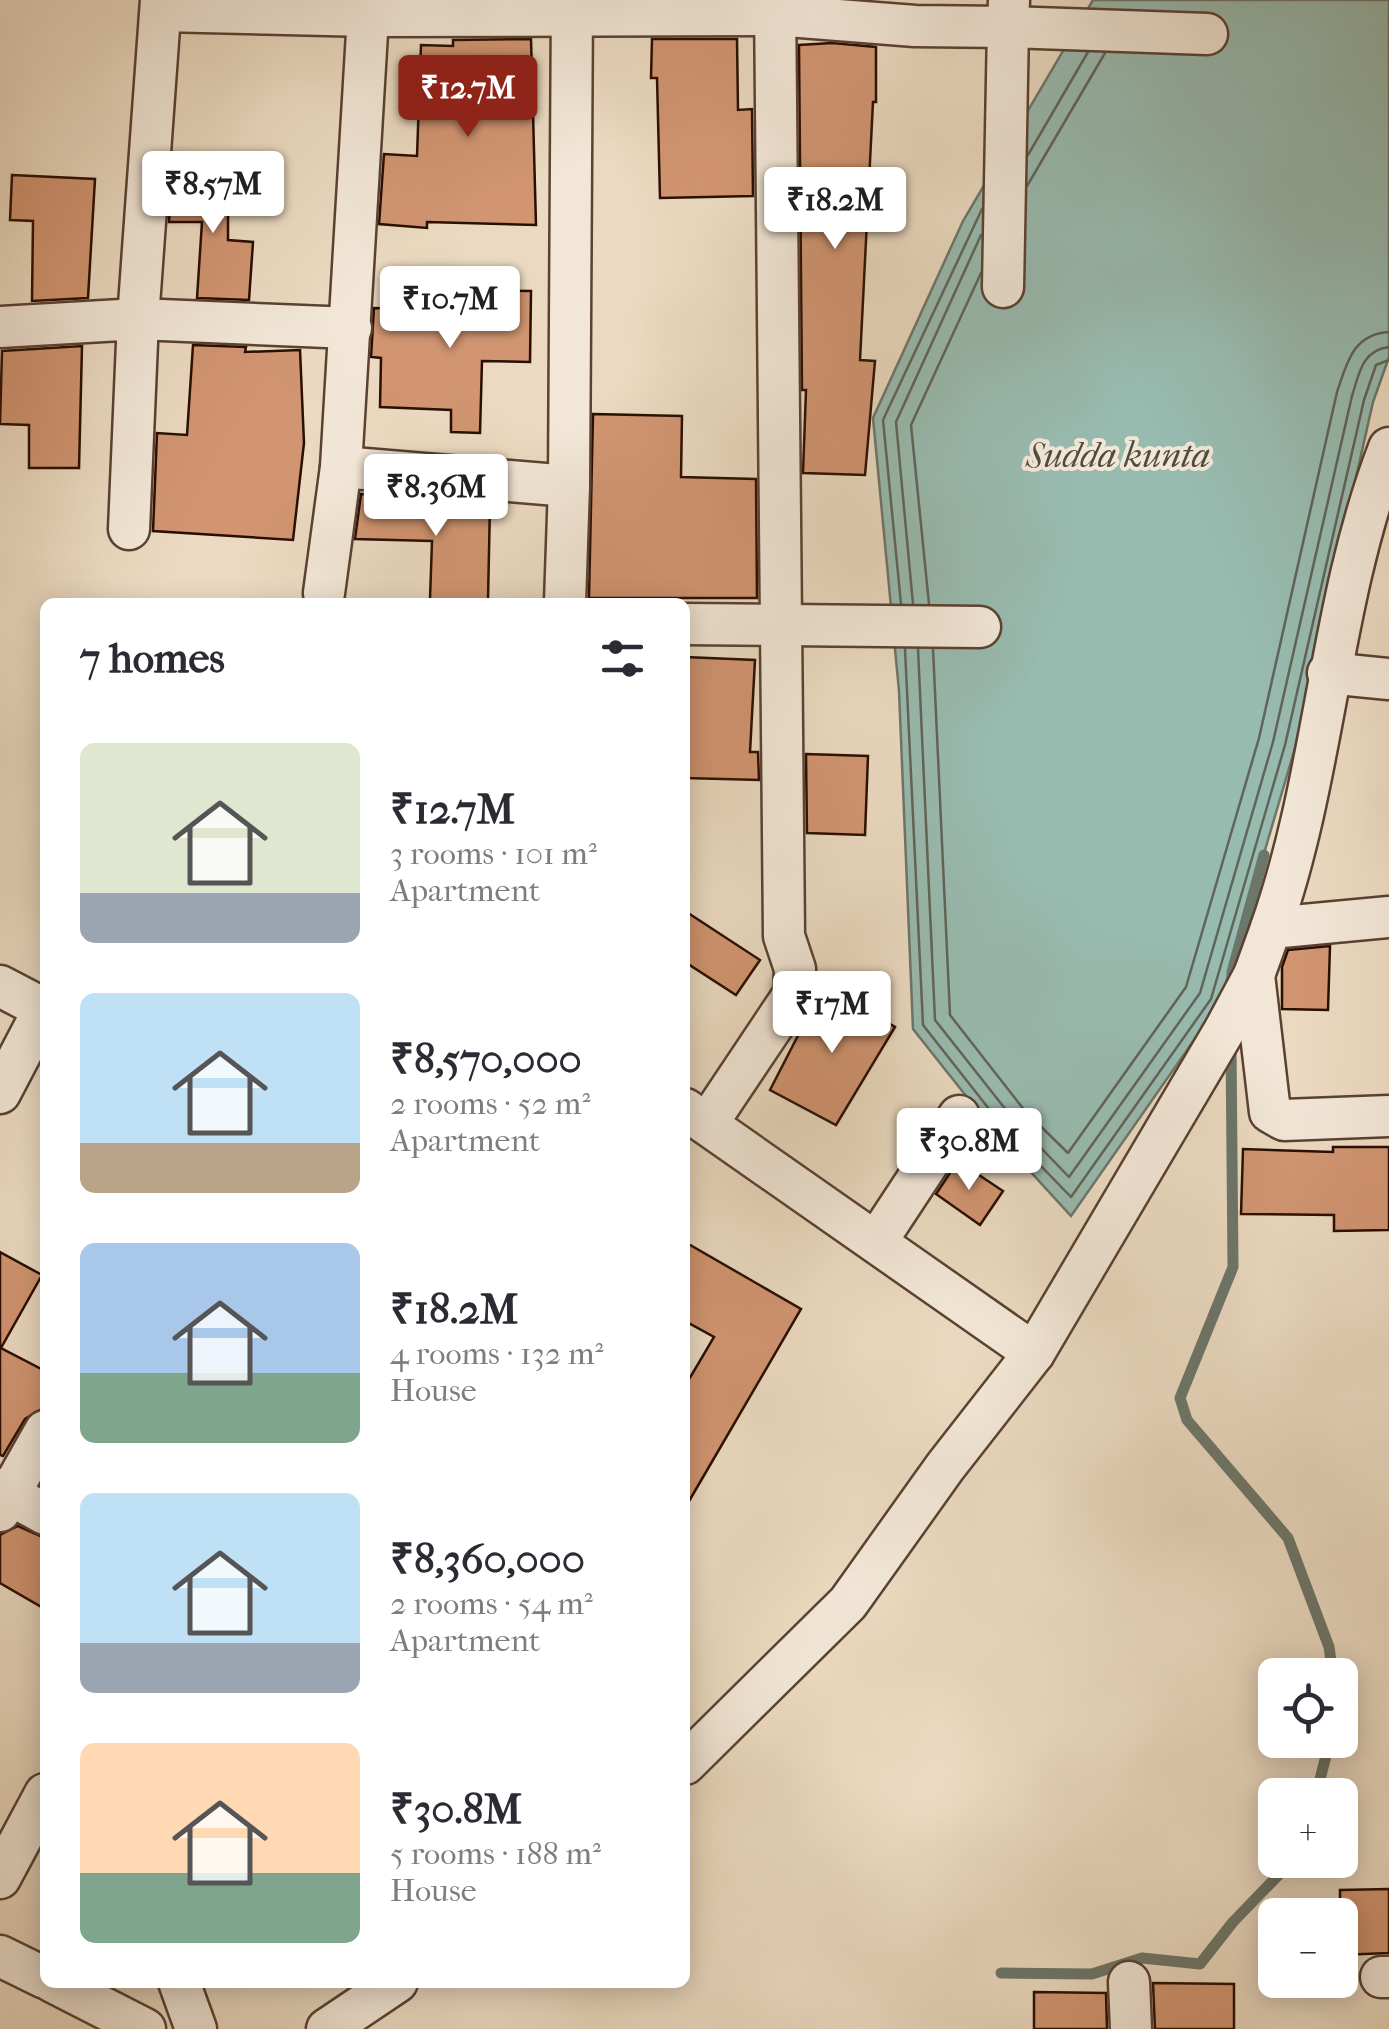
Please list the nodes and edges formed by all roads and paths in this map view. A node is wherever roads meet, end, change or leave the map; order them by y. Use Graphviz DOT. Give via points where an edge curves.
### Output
graph roads {
  1 [pos="161,5"];
  2 [pos="368,8"];
  3 [pos="775,8"];
  4 [pos="570,9"];
  5 [pos="1009,14"];
  6 [pos="1208,34"];
  7 [pos="1002,288"];
  8 [pos="138,319"];
  9 [pos="0,327"];
  10 [pos="351,328"];
  11 [pos="341,466"];
  12 [pos="1385,471"];
  13 [pos="570,486"];
  14 [pos="129,529"];
  15 [pos="324,592"];
  16 [pos="565,598"];
  17 [pos="690,624"];
  18 [pos="780,625"];
  19 [pos="980,627"];
  20 [pos="1328,673"];
  21 [pos="1389,679"];
  22 [pos="1275,917"];
  23 [pos="1389,917"];
  24 [pos="1254,974"];
  25 [pos="0,986"];
  26 [pos="40,1008"];
  27 [pos="40,1018"];
  28 [pos="0,1093"];
  29 [pos="696,1116"];
  30 [pos="958,1116"];
  31 [pos="1389,1116"];
  32 [pos="876,1242"];
  33 [pos="1034,1353"];
  34 [pos="40,1442"];
  35 [pos="14,1502"];
  36 [pos="690,1759"];
  37 [pos="40,1803"];
  38 [pos="0,1878"];
  39 [pos="0,1956"];
  40 [pos="40,1976"];
  41 [pos="1129,1982"];
  42 [pos="65,1988"];
  43 [pos="181,1988"];
  44 [pos="388,1988"];
  45 [pos="146,2029"];
  46 [pos="196,2029"];
  47 [pos="327,2029"];
  48 [pos="1131,2029"];
  1 -- 2 [label="street"];
  1 -- 8 [label="street"];
  2 -- 4 [label="street"];
  2 -- 10 [label="street"];
  3 -- 4 [label="street"];
  3 -- 5 [label="street" via="915,26"];
  3 -- 18 [label="street"];
  4 -- 13 [label="street"];
  5 -- 6 [label="street"];
  5 -- 7 [label="street"];
  8 -- 9 [label="street"];
  8 -- 10 [label="street"];
  8 -- 14 [label="street"];
  10 -- 11 [label="street"];
  11 -- 13 [label="street"];
  11 -- 15 [label="street"];
  12 -- 20 [label="street"];
  13 -- 16 [label="street"];
  17 -- 18 [label="street"];
  18 -- 19 [label="street"];
  18 -- 29 [label="street" via="784,936 796,968 794,994"];
  20 -- 21 [label="street"];
  20 -- 22 [label="street" via="1299,839"];
  22 -- 23 [label="street"];
  22 -- 24 [label="street"];
  24 -- 31 [label="street" via="1270,1112 1284,1120"];
  24 -- 33 [label="street"];
  25 -- 26 [label="street"];
  27 -- 28 [label="street"];
  29 -- 32 [label="street"];
  30 -- 32 [label="street"];
  32 -- 33 [label="street"];
  33 -- 36 [label="street" via="848,1603"];
  34 -- 35 [label="street"];
  37 -- 38 [label="street"];
  39 -- 40 [label="street"];
  41 -- 48 [label="street"];
  42 -- 45 [label="street"];
  43 -- 46 [label="street"];
  44 -- 47 [label="street"];
}
